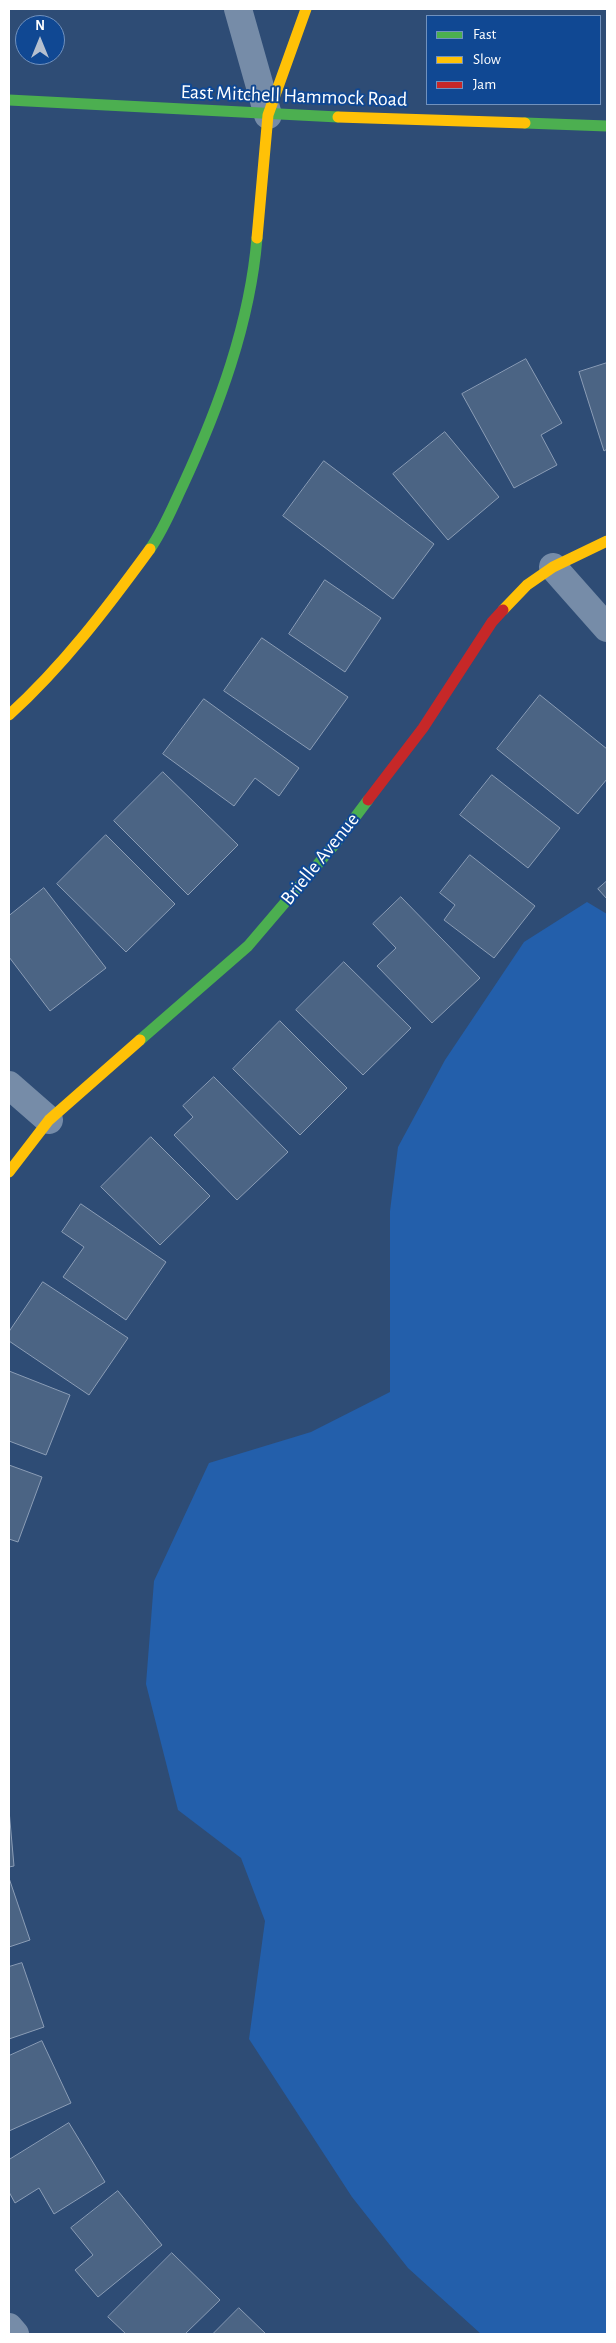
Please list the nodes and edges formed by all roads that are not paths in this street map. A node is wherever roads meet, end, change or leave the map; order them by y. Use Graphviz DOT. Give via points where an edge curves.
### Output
graph roads {
  1 [pos="238,9"];
  2 [pos="306,9"];
  3 [pos="9,100"];
  4 [pos="268,115"];
  5 [pos="607,126"];
  6 [pos="607,541"];
  7 [pos="553,567"];
  8 [pos="607,628"];
  9 [pos="9,715"];
  10 [pos="9,1086"];
  11 [pos="49,1120"];
  12 [pos="9,1172"];
  13 [pos="9,2327"];
  14 [pos="15,2334"];
  1 -- 4 [label="street"];
  2 -- 4 [label="street"];
  3 -- 4 [label="street, East Mitchell Hammock Road"];
  4 -- 5 [label="street, East Mitchell Hammock Road"];
  4 -- 9 [label="street" via="254,275 228,373 198,452 160,536 99,619"];
  6 -- 7 [label="street, Brielle Avenue"];
  7 -- 8 [label="street"];
  7 -- 11 [label="street, Brielle Avenue" via="527,585 492,622 423,728 335,844 248,946"];
  10 -- 11 [label="street"];
  11 -- 12 [label="street, Brielle Avenue"];
  13 -- 14 [label="street"];
}
